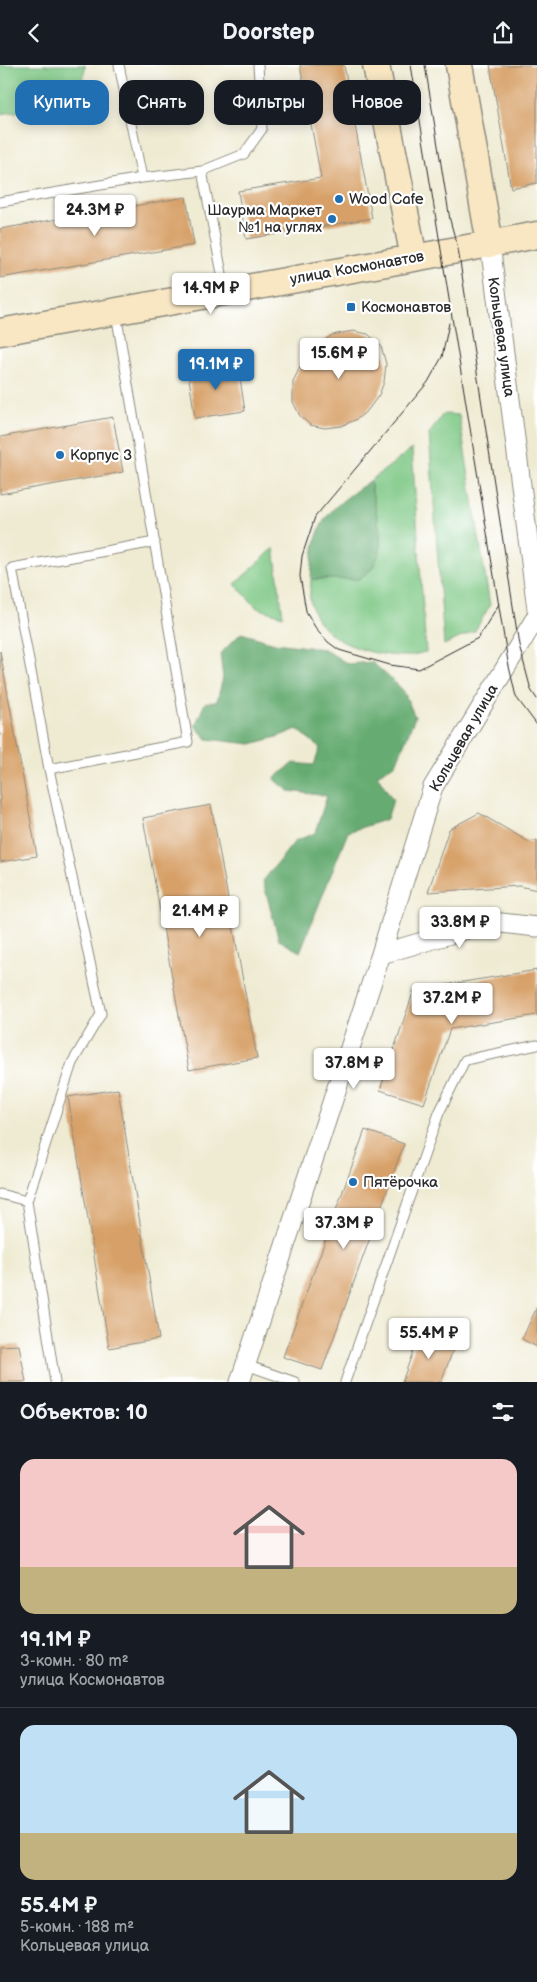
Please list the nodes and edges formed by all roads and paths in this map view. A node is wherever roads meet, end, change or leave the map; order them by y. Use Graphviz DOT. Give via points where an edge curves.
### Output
graph roads {
  1 [pos="119,65"];
  2 [pos="258,65"];
  3 [pos="376,65"];
  4 [pos="460,65"];
  5 [pos="202,171"];
  6 [pos="142,178"];
  7 [pos="0,202"];
  8 [pos="537,235"];
  9 [pos="490,244"];
  10 [pos="414,259"];
  11 [pos="225,291"];
  12 [pos="116,311"];
  13 [pos="0,332"];
  14 [pos="155,542"];
  15 [pos="537,609"];
  16 [pos="537,616"];
  17 [pos="49,769"];
  18 [pos="537,927"];
  19 [pos="381,954"];
  20 [pos="537,1045"];
  21 [pos="0,1194"];
  22 [pos="27,1201"];
  23 [pos="244,1374"];
  24 [pos="55,1382"];
  25 [pos="295,1382"];
  26 [pos="345,1382"];
  1 -- 6 [label="lane"];
  2 -- 5 [label="lane" via="262,129 244,154"];
  3 -- 10 [label="main road"];
  4 -- 9 [label="main road, Кольцевая улица"];
  5 -- 6 [label="lane"];
  5 -- 11 [label="lane"];
  6 -- 7 [label="lane"];
  8 -- 9 [label="main road, улица Космонавтов"];
  9 -- 10 [label="main road, улица Космонавтов"];
  9 -- 15 [label="street, Кольцевая улица"];
  10 -- 11 [label="main road, улица Космонавтов"];
  11 -- 12 [label="main road, улица Космонавтов"];
  12 -- 13 [label="main road, улица Космонавтов"];
  12 -- 14 [label="lane"];
  14 -- 17 [label="lane" via="188,743"];
  14 -- 17 [label="lane" via="12,569"];
  16 -- 19 [label="street, Кольцевая улица" via="433,787"];
  17 -- 22 [label="lane" via="101,1014 72,1063"];
  18 -- 19 [label="street" via="492,922"];
  19 -- 23 [label="street, Кольцевая улица"];
  20 -- 26 [label="lane" via="464,1059 439,1113"];
  21 -- 22 [label="lane"];
  22 -- 24 [label="lane"];
  23 -- 25 [label="lane"];
}
